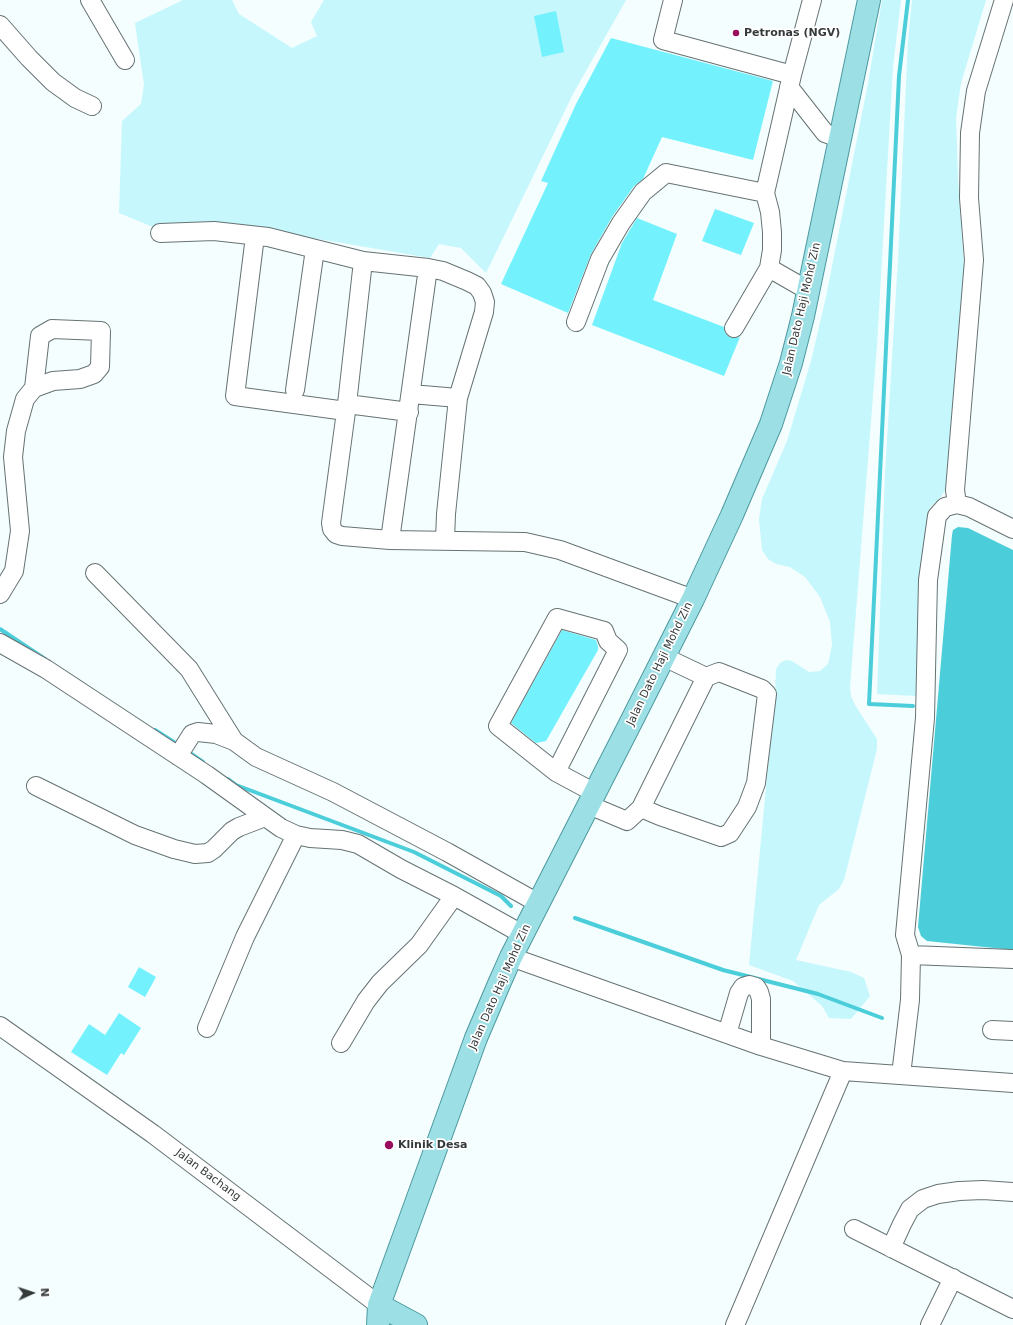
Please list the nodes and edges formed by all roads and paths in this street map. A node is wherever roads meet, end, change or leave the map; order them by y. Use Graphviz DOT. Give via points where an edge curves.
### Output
graph roads {
  1 [pos="90,0"];
  2 [pos="674,0"];
  3 [pos="869,0"];
  4 [pos="1004,0"];
  5 [pos="807,1"];
  6 [pos="0,25"];
  7 [pos="125,60"];
  8 [pos="791,81"];
  9 [pos="92,106"];
  10 [pos="840,138"];
  11 [pos="765,193"];
  12 [pos="160,233"];
  13 [pos="255,236"];
  14 [pos="315,249"];
  15 [pos="363,261"];
  16 [pos="428,268"];
  17 [pos="769,268"];
  18 [pos="808,291"];
  19 [pos="576,322"];
  20 [pos="734,328"];
  21 [pos="34,388"];
  22 [pos="295,390"];
  23 [pos="411,394"];
  24 [pos="458,398"];
  25 [pos="347,408"];
  26 [pos="409,412"];
  27 [pos="958,504"];
  28 [pos="1013,530"];
  29 [pos="390,540"];
  30 [pos="445,540"];
  31 [pos="95,573"];
  32 [pos="0,594"];
  33 [pos="692,599"];
  34 [pos="0,643"];
  35 [pos="664,657"];
  36 [pos="706,677"];
  37 [pos="234,741"];
  38 [pos="182,750"];
  39 [pos="556,772"];
  40 [pos="36,786"];
  41 [pos="592,799"];
  42 [pos="641,808"];
  43 [pos="265,817"];
  44 [pos="296,835"];
  45 [pos="454,896"];
  46 [pos="538,903"];
  47 [pos="522,934"];
  48 [pos="911,955"];
  49 [pos="511,957"];
  50 [pos="1013,959"];
  51 [pos="0,1026"];
  52 [pos="207,1028"];
  53 [pos="992,1030"];
  54 [pos="1013,1031"];
  55 [pos="727,1034"];
  56 [pos="341,1043"];
  57 [pos="760,1046"];
  58 [pos="843,1071"];
  59 [pos="901,1075"];
  60 [pos="1013,1083"];
  61 [pos="1013,1192"];
  62 [pos="854,1229"];
  63 [pos="891,1248"];
  64 [pos="953,1278"];
  65 [pos="1013,1309"];
  66 [pos="379,1315"];
  67 [pos="416,1325"];
  68 [pos="735,1325"];
  69 [pos="930,1325"];
  1 -- 7 [label="street"];
  2 -- 8 [label="street" via="663,40"];
  3 -- 10 [label="main road, Jalan Dato Haji Mohd Zin"];
  4 -- 27 [label="street" via="976,90 970,133 969,198 974,260 955,490"];
  5 -- 8 [label="street"];
  6 -- 9 [label="street" via="53,82 75,98"];
  8 -- 10 [label="street" via="826,134"];
  8 -- 11 [label="street"];
  10 -- 18 [label="main road, Jalan Dato Haji Mohd Zin"];
  11 -- 17 [label="street" via="772,232"];
  11 -- 19 [label="street" via="666,173 643,192 621,223 600,259"];
  12 -- 13 [label="street" via="214,231"];
  13 -- 14 [label="street"];
  13 -- 25 [label="street" via="235,396"];
  14 -- 15 [label="street"];
  14 -- 22 [label="street"];
  15 -- 16 [label="street"];
  15 -- 25 [label="street"];
  16 -- 23 [label="street"];
  16 -- 24 [label="street" via="443,271 477,286 485,302"];
  17 -- 18 [label="street"];
  17 -- 20 [label="street"];
  18 -- 33 [label="main road, Jalan Dato Haji Mohd Zin" via="791,363 771,424"];
  21 -- 32 [label="street" via="26,399 16,431 13,457 20,532 14,571"];
  23 -- 24 [label="street"];
  23 -- 26 [label="street"];
  24 -- 30 [label="street"];
  25 -- 26 [label="street"];
  25 -- 29 [label="street" via="332,529 342,536"];
  26 -- 29 [label="street"];
  27 -- 28 [label="street"];
  27 -- 48 [label="street" via="945,507 937,516 928,580 925,718 905,935"];
  29 -- 30 [label="street"];
  30 -- 33 [label="street" via="525,542 560,550"];
  31 -- 37 [label="street" via="190,669"];
  33 -- 35 [label="main road, Jalan Dato Haji Mohd Zin"];
  34 -- 38 [label="street"];
  35 -- 36 [label="street"];
  35 -- 41 [label="main road, Jalan Dato Haji Mohd Zin"];
  36 -- 42 [label="street"];
  36 -- 42 [label="street" via="718,672 762,689 768,694 756,783 747,807 730,832 721,837"];
  37 -- 38 [label="street" via="224,736 198,732 192,734"];
  37 -- 46 [label="street" via="256,757 333,792"];
  38 -- 43 [label="street" via="207,775"];
  39 -- 39 [label="street" via="618,650 608,641 604,632 558,618 498,726"];
  39 -- 41 [label="street"];
  40 -- 43 [label="street" via="135,835 195,854 208,853 232,831"];
  41 -- 42 [label="street" via="627,821"];
  41 -- 46 [label="main road, Jalan Dato Haji Mohd Zin"];
  43 -- 44 [label="street"];
  44 -- 45 [label="street" via="358,844"];
  44 -- 52 [label="street" via="245,937"];
  45 -- 47 [label="street"];
  45 -- 56 [label="street" via="419,945 380,983 366,1001"];
  46 -- 47 [label="main road, Jalan Dato Haji Mohd Zin"];
  47 -- 49 [label="main road, Jalan Dato Haji Mohd Zin"];
  48 -- 50 [label="street"];
  48 -- 59 [label="street" via="910,1000"];
  49 -- 55 [label="street"];
  49 -- 66 [label="main road, Jalan Dato Haji Mohd Zin" via="476,1038"];
  51 -- 66 [label="street, Jalan Bachang" via="153,1134"];
  53 -- 54 [label="street"];
  55 -- 57 [label="street"];
  55 -- 57 [label="street" via="739,993 743,987 756,987 761,999"];
  57 -- 58 [label="street"];
  58 -- 59 [label="street"];
  58 -- 68 [label="street"];
  59 -- 60 [label="street"];
  61 -- 63 [label="street" via="959,1191 923,1199 910,1209"];
  62 -- 63 [label="street"];
  63 -- 64 [label="street"];
  64 -- 65 [label="street"];
  64 -- 69 [label="street"];
  66 -- 67 [label="main road, Jalan Bachang"];
}
